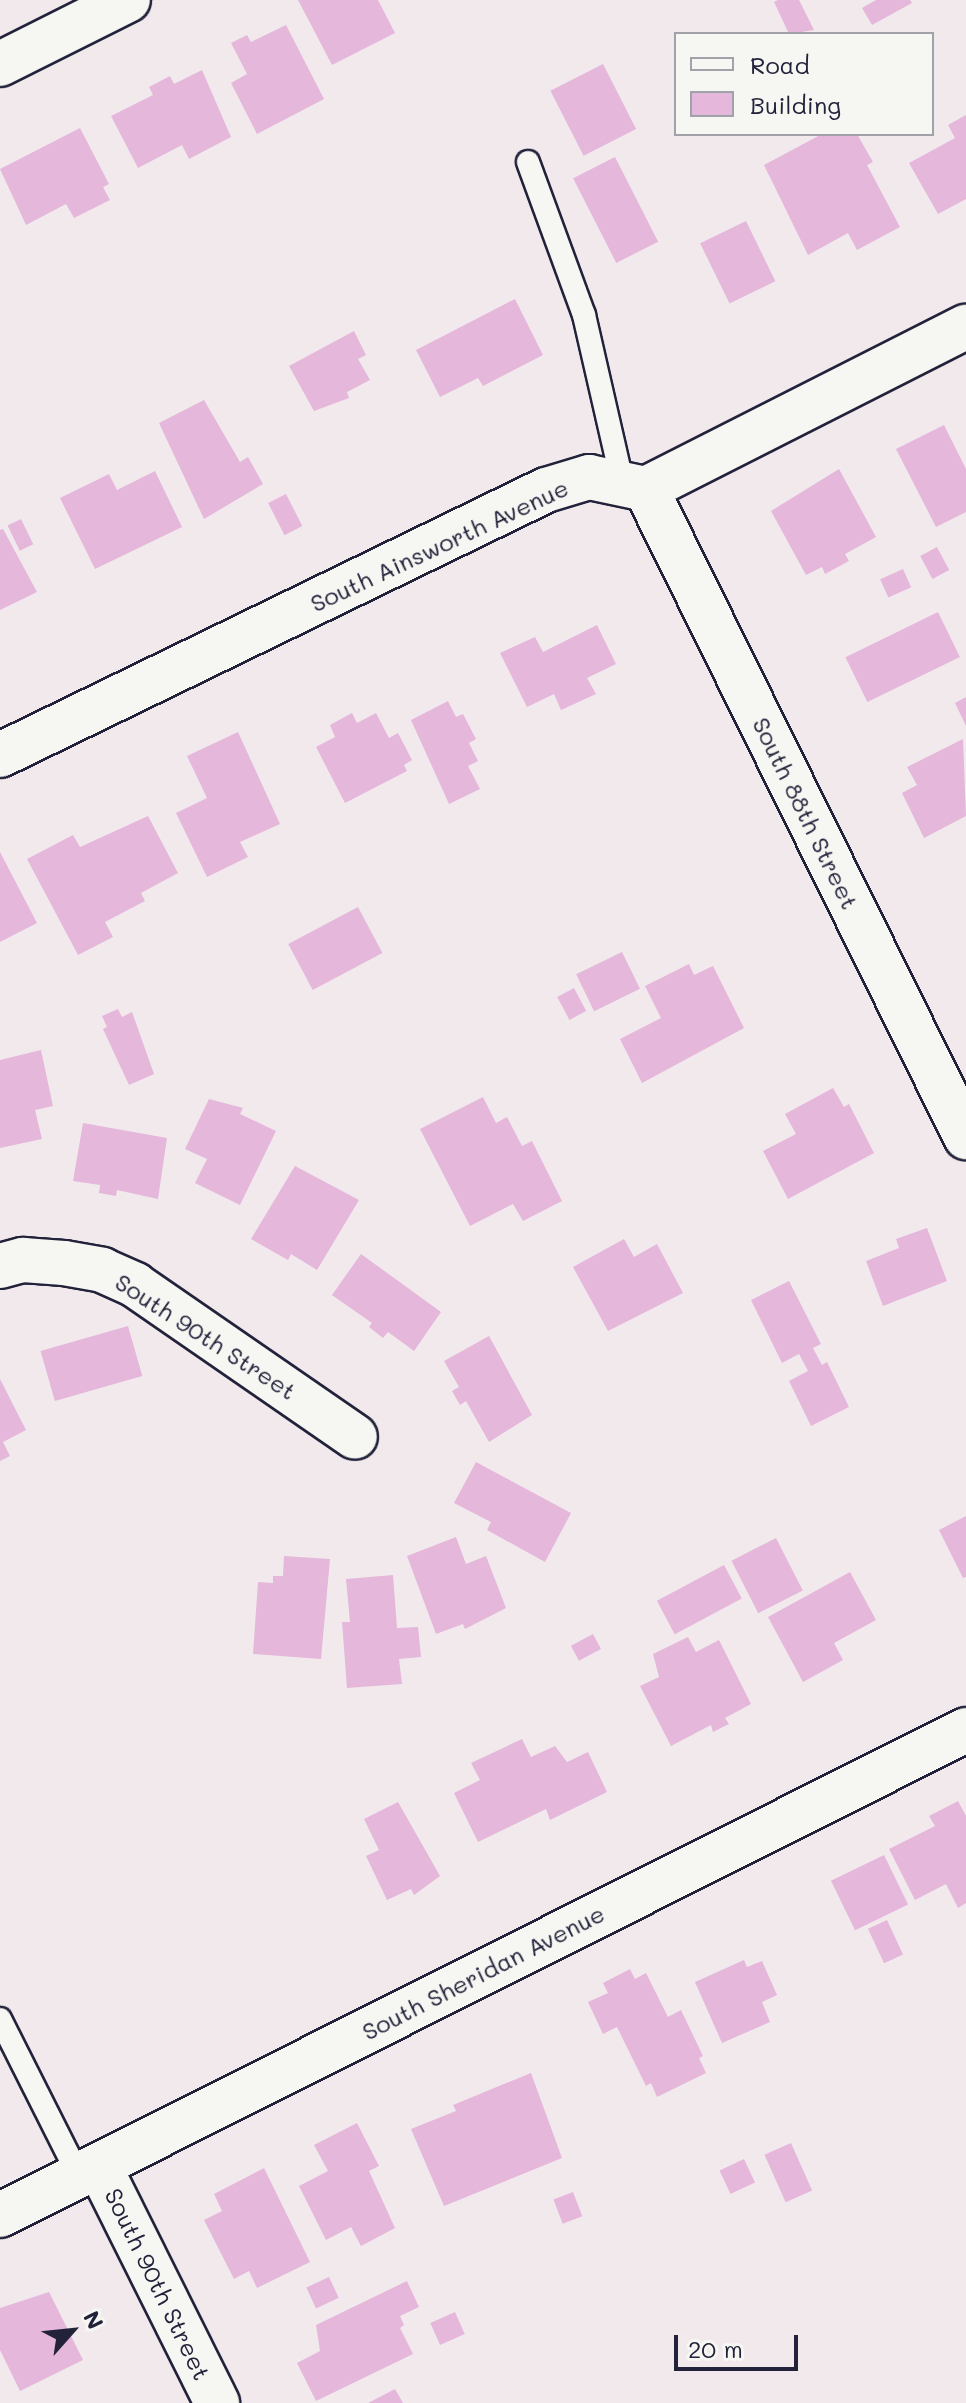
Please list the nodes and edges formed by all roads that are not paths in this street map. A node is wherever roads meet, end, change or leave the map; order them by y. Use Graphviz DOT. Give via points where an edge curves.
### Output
graph roads {
  1 [pos="128,0"];
  2 [pos="0,64"];
  3 [pos="528,162"];
  4 [pos="966,327"];
  5 [pos="634,487"];
  6 [pos="0,755"];
  7 [pos="966,1137"];
  8 [pos="0,1266"];
  9 [pos="355,1437"];
  10 [pos="966,1730"];
  11 [pos="0,2019"];
  12 [pos="89,2171"];
  13 [pos="0,2215"];
  14 [pos="217,2403"];
  1 -- 2 [label="street"];
  3 -- 5 [label="lane" via="584,315"];
  4 -- 5 [label="street"];
  5 -- 6 [label="street, South Ainsworth Avenue" via="589,477 546,490"];
  5 -- 7 [label="street, South 88th Street"];
  8 -- 9 [label="street, South 90th Street" via="23,1260 64,1263 135,1285"];
  10 -- 12 [label="street, South Sheridan Avenue"];
  11 -- 12 [label="lane"];
  12 -- 13 [label="street, South Sheridan Avenue"];
  12 -- 14 [label="street, South 90th Street"];
}
